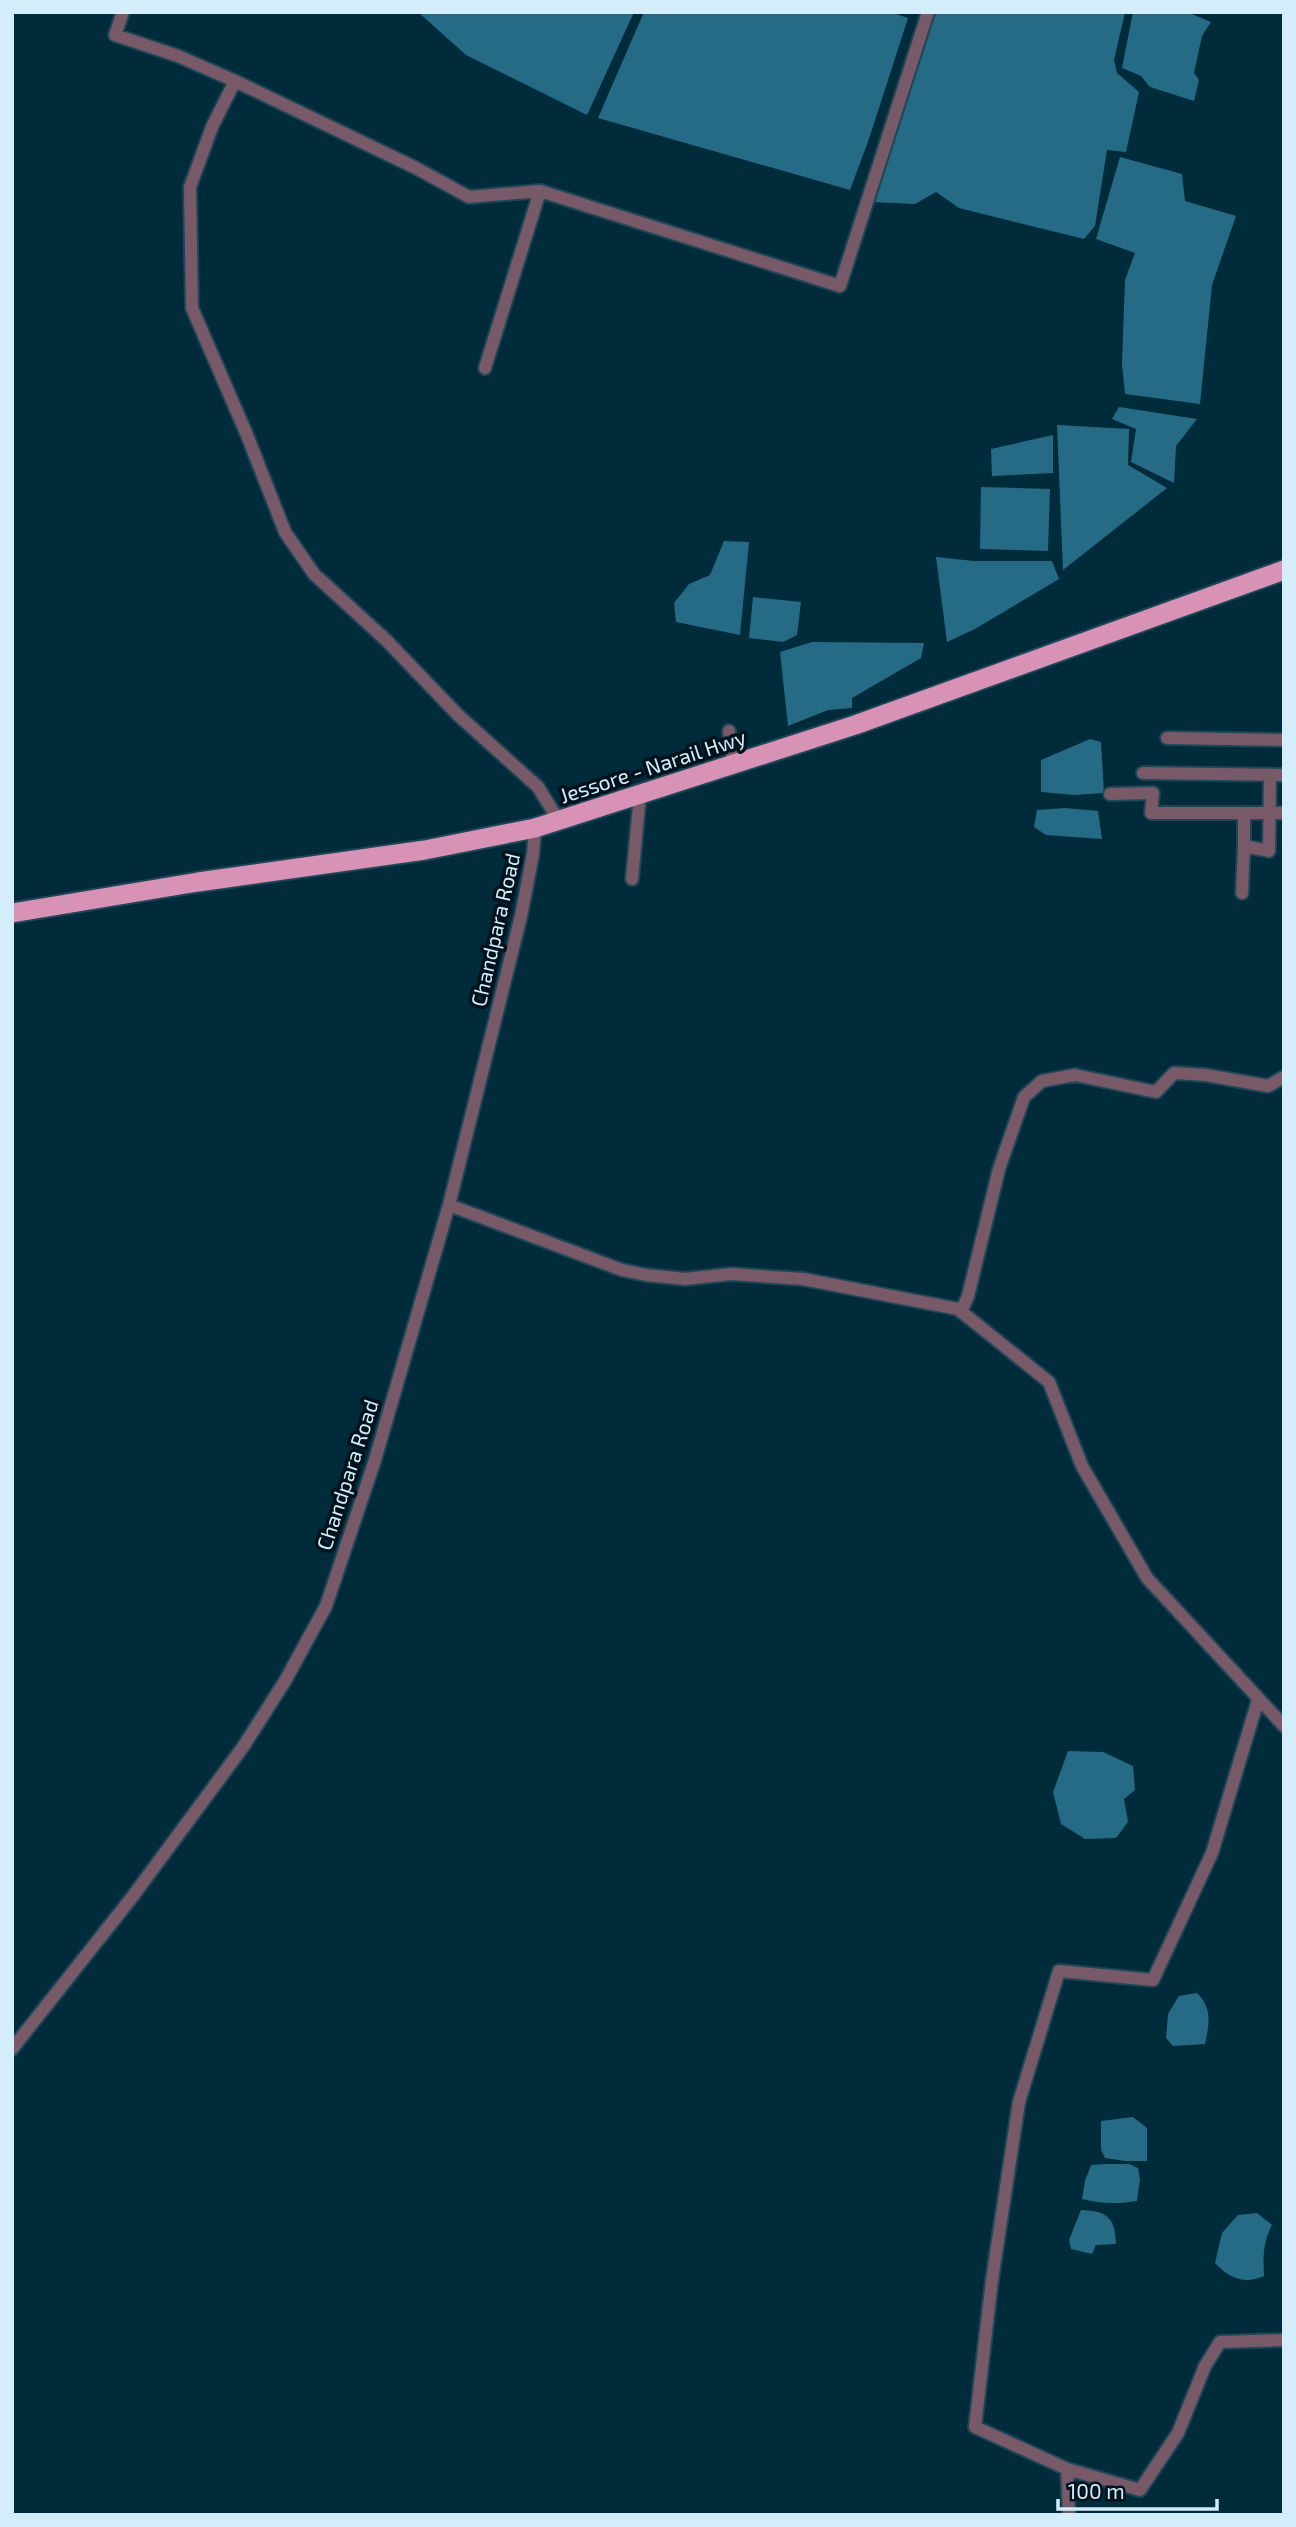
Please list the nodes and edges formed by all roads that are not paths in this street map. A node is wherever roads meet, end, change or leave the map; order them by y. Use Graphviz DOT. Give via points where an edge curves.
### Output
graph roads {
  1 [pos="123,12"];
  2 [pos="928,12"];
  3 [pos="235,80"];
  4 [pos="540,191"];
  5 [pos="485,368"];
  6 [pos="1284,570"];
  7 [pos="729,731"];
  8 [pos="1167,738"];
  9 [pos="1284,740"];
  10 [pos="733,765"];
  11 [pos="1143,773"];
  12 [pos="1277,775"];
  13 [pos="1110,793"];
  14 [pos="640,795"];
  15 [pos="1244,813"];
  16 [pos="1270,813"];
  17 [pos="1284,813"];
  18 [pos="559,821"];
  19 [pos="535,828"];
  20 [pos="1244,846"];
  21 [pos="632,879"];
  22 [pos="1242,893"];
  23 [pos="12,913"];
  24 [pos="1284,1077"];
  25 [pos="449,1205"];
  26 [pos="961,1312"];
  27 [pos="1258,1700"];
  28 [pos="1284,1726"];
  29 [pos="12,2049"];
  30 [pos="1284,2340"];
  31 [pos="1067,2469"];
  32 [pos="1069,2515"];
  1 -- 3 [label="street" via="115,35"];
  2 -- 4 [label="street" via="840,286"];
  3 -- 4 [label="street" via="469,197"];
  3 -- 18 [label="street" via="190,187 192,308 285,532 314,574 538,787"];
  4 -- 5 [label="street"];
  6 -- 10 [label="highway, Jessore - Narail Hwy"];
  7 -- 10 [label="street"];
  8 -- 9 [label="street"];
  10 -- 14 [label="highway, Jessore - Narail Hwy"];
  11 -- 12 [label="street"];
  12 -- 16 [label="street"];
  13 -- 15 [label="street" via="1153,793 1151,813"];
  14 -- 18 [label="highway, Jessore - Narail Hwy"];
  14 -- 21 [label="street"];
  15 -- 16 [label="street"];
  15 -- 20 [label="street"];
  16 -- 17 [label="street"];
  16 -- 20 [label="street" via="1269,851"];
  18 -- 19 [label="highway, Jessore - Narail Hwy"];
  19 -- 23 [label="highway, Jessore - Narail Hwy" via="425,850"];
  19 -- 25 [label="street, Chandpara Road" via="522,916"];
  20 -- 22 [label="street"];
  24 -- 26 [label="street" via="1268,1086 1174,1073 1156,1092 1075,1075 1042,1082 1024,1097 1006,1144"];
  25 -- 26 [label="street" via="622,1270 685,1279 731,1274 803,1279"];
  25 -- 29 [label="street, Chandpara Road" via="375,1460 326,1606 236,1757"];
  26 -- 27 [label="street" via="1049,1382 1082,1466 1147,1578"];
  27 -- 28 [label="street"];
  27 -- 31 [label="street" via="1212,1853 1153,1980 1059,1971 1018,2102 975,2427"];
  30 -- 31 [label="street" via="1220,2342 1205,2366 1178,2434 1140,2490"];
  31 -- 32 [label="street"];
}
